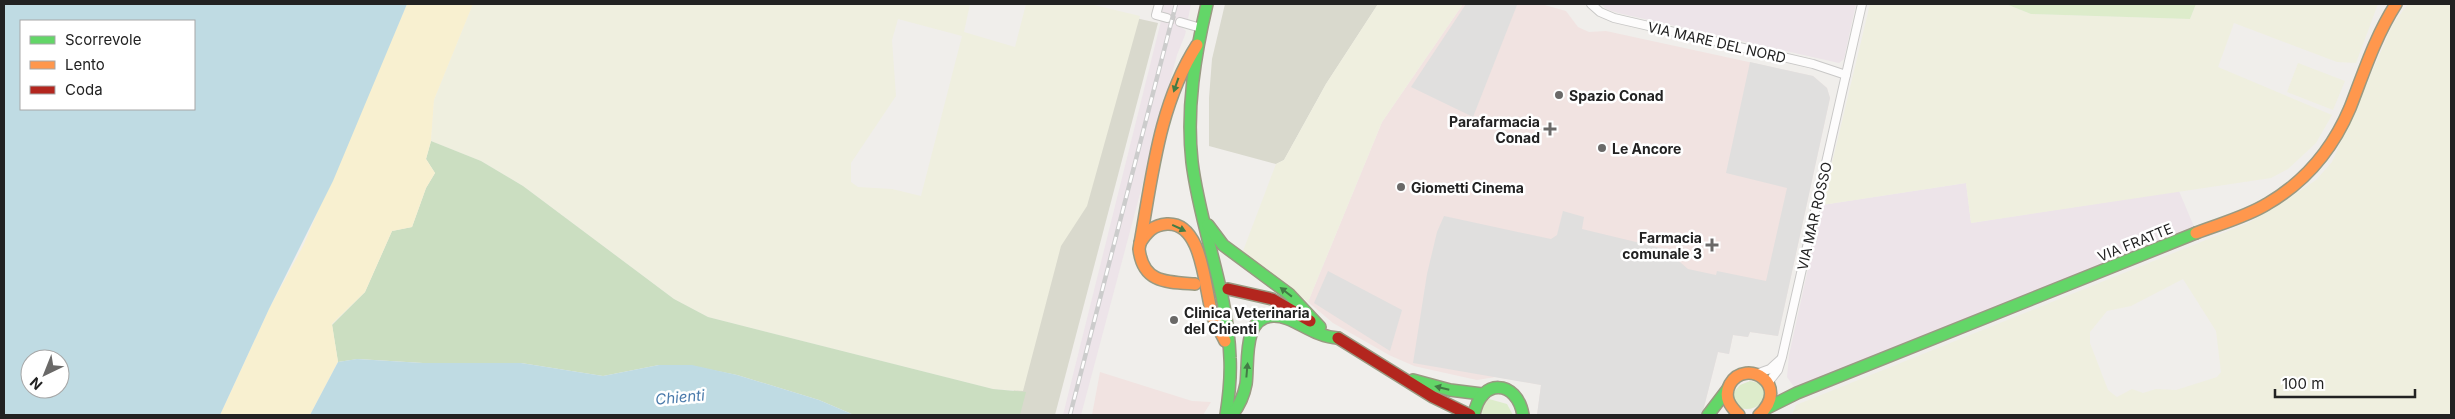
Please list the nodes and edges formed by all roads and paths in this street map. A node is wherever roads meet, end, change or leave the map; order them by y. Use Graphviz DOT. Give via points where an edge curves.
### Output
graph roads {
  1 [pos="1159,4"];
  2 [pos="1207,4"];
  3 [pos="1592,4"];
  4 [pos="1862,4"];
  5 [pos="2393,7"];
  6 [pos="1167,18"];
  7 [pos="1180,22"];
  8 [pos="1201,28"];
  9 [pos="1198,43"];
  10 [pos="1846,75"];
  11 [pos="1203,216"];
  12 [pos="1140,243"];
  13 [pos="1195,284"];
  14 [pos="1228,289"];
  15 [pos="1320,327"];
  16 [pos="1338,338"];
  17 [pos="1230,350"];
  18 [pos="1782,357"];
  19 [pos="1756,374"];
  20 [pos="1403,377"];
  21 [pos="1769,384"];
  22 [pos="1727,390"];
  23 [pos="1797,393"];
  24 [pos="1482,394"];
  25 [pos="1762,414"];
  26 [pos="1226,415"];
  27 [pos="1232,415"];
  28 [pos="1472,415"];
  29 [pos="1524,415"];
  30 [pos="1708,415"];
  31 [pos="1739,415"];
  1 -- 6 [label="street" via="1156,15"];
  2 -- 8 [label="main road"];
  3 -- 10 [label="street, VIA MARE DEL NORD" via="1614,18 1813,64"];
  4 -- 10 [label="street, VIA MAR ROSSO"];
  5 -- 23 [label="main road, VIA FRATTE" via="2376,37 2333,142 2310,172 2266,205"];
  7 -- 8 [label="street"];
  8 -- 9 [label="main road"];
  9 -- 11 [label="main road" via="1190,130 1193,168"];
  9 -- 12 [label="main road, one-way" via="1183,65 1161,134"];
  10 -- 18 [label="street, VIA MAR ROSSO"];
  15 -- 11 [label="main road, one-way" via="1289,294 1223,245"];
  11 -- 17 [label="main road"];
  12 -- 13 [label="main road" via="1140,261 1149,274 1164,281"];
  12 -- 17 [label="main road, one-way" via="1148,231 1160,225 1174,224 1188,232 1196,246 1213,316"];
  14 -- 15 [label="main road" via="1272,298"];
  15 -- 16 [label="main road"];
  16 -- 20 [label="main road"];
  27 -- 16 [label="main road, one-way" via="1242,400 1252,334 1261,320 1270,316 1280,317 1317,335"];
  17 -- 26 [label="main road"];
  18 -- 19 [label="street" via="1770,368"];
  18 -- 21 [label="street, VIA MAR ROSSO"];
  19 -- 21 [label="main road"];
  19 -- 22 [label="main road" via="1739,375"];
  24 -- 20 [label="main road, one-way" via="1450,390"];
  20 -- 28 [label="main road" via="1433,397"];
  21 -- 23 [label="main road" via="1783,392"];
  21 -- 25 [label="main road, VIA FRATTE" via="1772,398"];
  22 -- 30 [label="main road"];
  22 -- 31 [label="main road" via="1729,405"];
  23 -- 25 [label="main road, VIA FRATTE"];
  24 -- 28 [label="main road"];
  24 -- 29 [label="main road" via="1492,388 1508,389 1520,400"];
}
